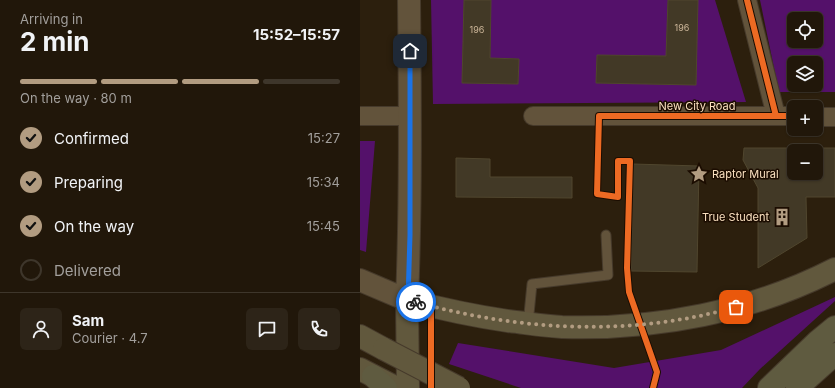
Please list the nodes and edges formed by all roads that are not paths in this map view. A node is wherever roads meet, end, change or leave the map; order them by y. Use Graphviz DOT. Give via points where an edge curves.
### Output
graph roads {
  1 [pos="409,0"];
  2 [pos="747,0"];
  3 [pos="360,116"];
  4 [pos="410,116"];
  5 [pos="533,116"];
  6 [pos="776,116"];
  7 [pos="787,116"];
  8 [pos="823,117"];
  9 [pos="835,117"];
  10 [pos="606,235"];
  11 [pos="835,269"];
  12 [pos="360,280"];
  13 [pos="408,300"];
  14 [pos="528,324"];
  15 [pos="835,327"];
  16 [pos="360,336"];
  17 [pos="835,354"];
  18 [pos="373,378"];
  19 [pos="397,388"];
  20 [pos="408,388"];
  21 [pos="459,388"];
  22 [pos="769,388"];
  23 [pos="797,388"];
  1 -- 4 [label="street"];
  2 -- 6 [label="street"];
  3 -- 4 [label="street"];
  4 -- 13 [label="street"];
  5 -- 6 [label="street, New City Road"];
  6 -- 7 [label="street, New City Road"];
  8 -- 9 [label="street"];
  10 -- 14 [label="lane" via="608,275 532,284"];
  11 -- 14 [label="main road" via="790,288 712,314 663,322 603,327"];
  12 -- 13 [label="street"];
  13 -- 14 [label="main road" via="462,314"];
  13 -- 20 [label="main road"];
  15 -- 22 [label="highway"];
  16 -- 21 [label="main road, bridge"];
  17 -- 23 [label="highway"];
  18 -- 19 [label="main road"];
}
